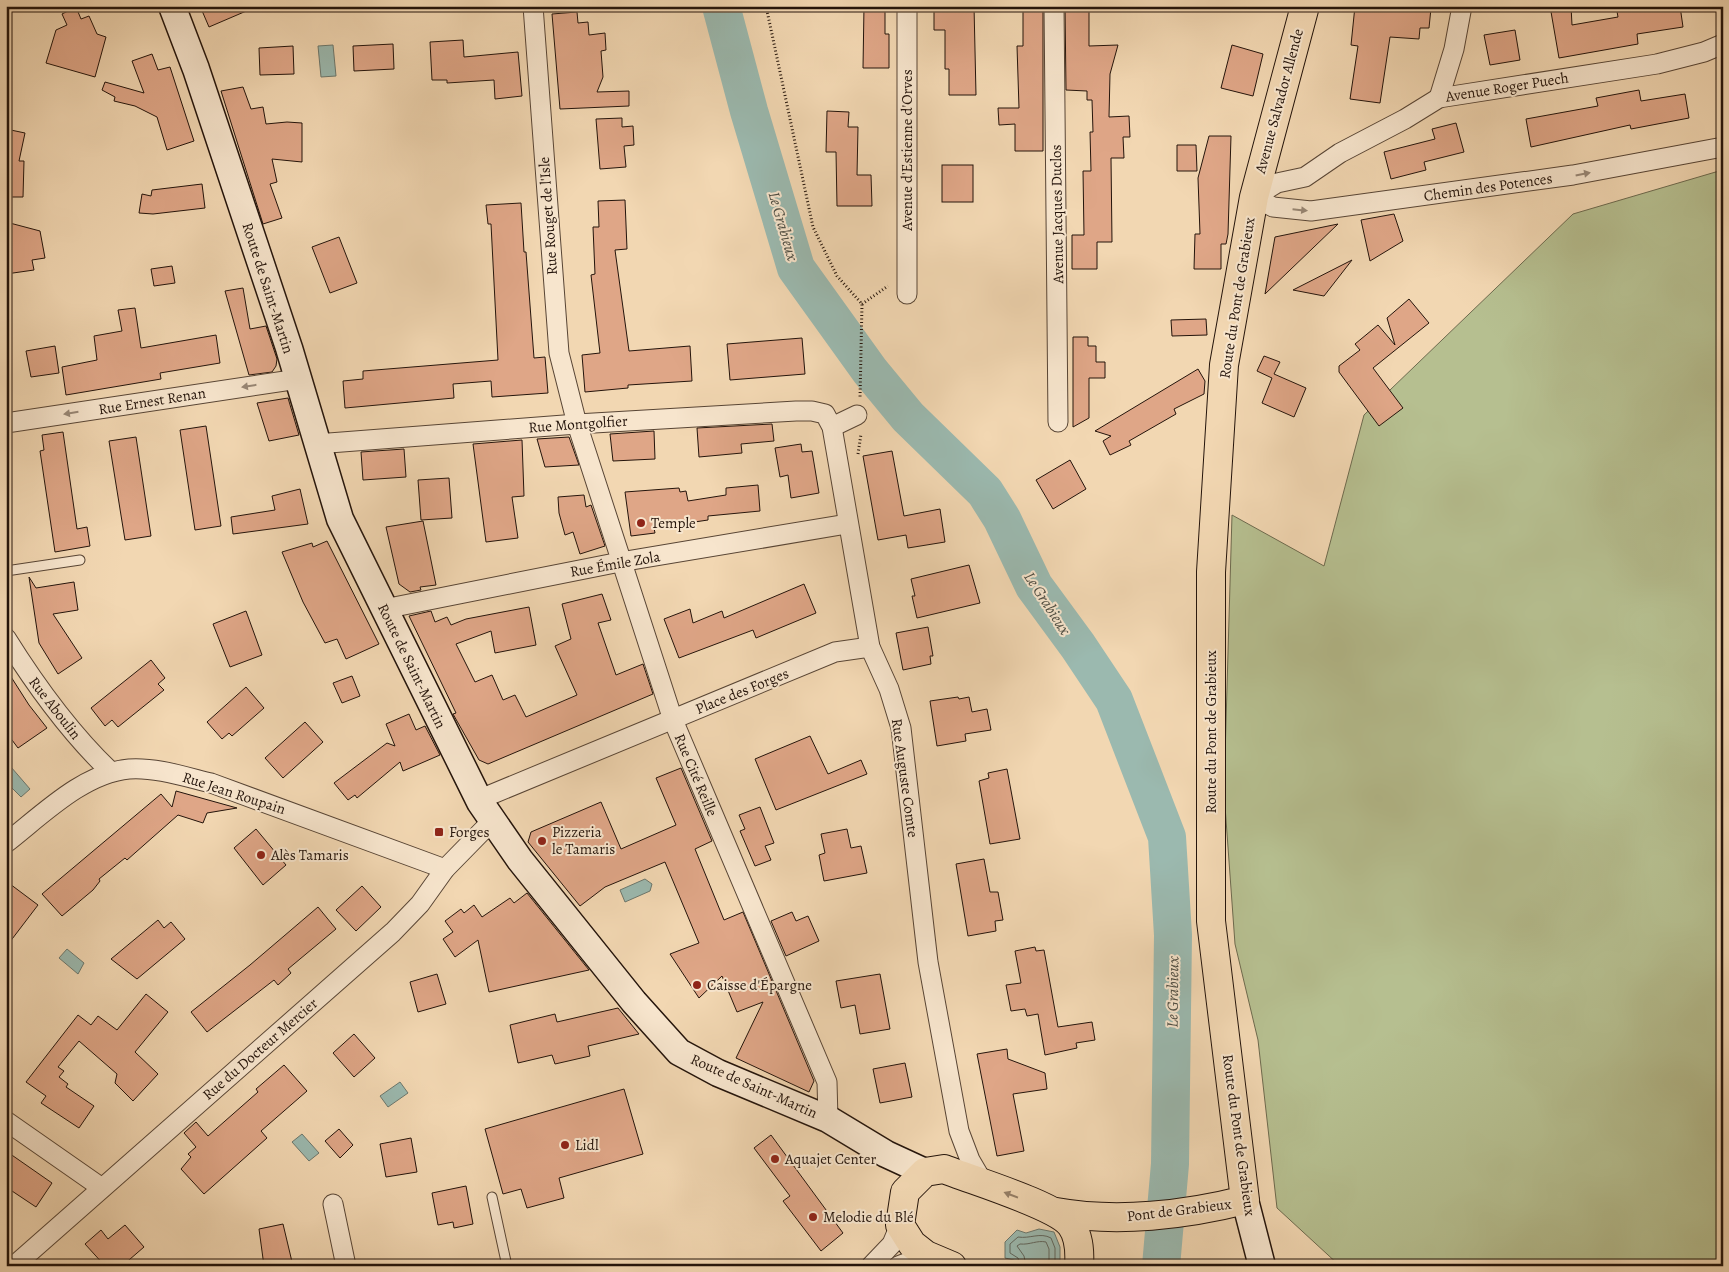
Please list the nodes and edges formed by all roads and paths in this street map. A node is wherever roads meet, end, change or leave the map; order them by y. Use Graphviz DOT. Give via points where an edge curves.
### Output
graph roads {
  1 [pos="172,6"];
  2 [pos="533,6"];
  3 [pos="766,6"];
  4 [pos="907,6"];
  5 [pos="1054,6"];
  6 [pos="1305,6"];
  7 [pos="1462,6"];
  8 [pos="1723,44"];
  9 [pos="1439,98"];
  10 [pos="1723,147"];
  11 [pos="1254,197"];
  12 [pos="907,272"];
  13 [pos="907,294"];
  14 [pos="862,304"];
  15 [pos="298,379"];
  16 [pos="858,411"];
  17 [pos="1058,422"];
  18 [pos="6,423"];
  19 [pos="577,424"];
  20 [pos="832,427"];
  21 [pos="316,444"];
  22 [pos="847,524"];
  23 [pos="80,560"];
  24 [pos="620,562"];
  25 [pos="6,571"];
  26 [pos="384,609"];
  27 [pos="6,638"];
  28 [pos="870,647"];
  29 [pos="673,720"];
  30 [pos="111,772"];
  31 [pos="486,811"];
  32 [pos="6,843"];
  33 [pos="445,869"];
  34 [pos="828,1119"];
  35 [pos="6,1121"];
  36 [pos="959,1131"];
  37 [pos="886,1154"];
  38 [pos="934,1171"];
  39 [pos="984,1184"];
  40 [pos="102,1188"];
  41 [pos="905,1192"];
  42 [pos="492,1197"];
  43 [pos="1245,1200"];
  44 [pos="333,1204"];
  45 [pos="1056,1212"];
  46 [pos="1112,1218"];
  47 [pos="900,1225"];
  48 [pos="1080,1257"];
  49 [pos="936,1261"];
  50 [pos="14,1266"];
  51 [pos="346,1266"];
  52 [pos="507,1266"];
  53 [pos="871,1266"];
  54 [pos="898,1266"];
  55 [pos="1262,1266"];
  1 -- 15 [label="main road, Route de Saint-Martin" via="196,69"];
  2 -- 19 [label="street, Rue Rouget de l'Isle" via="559,354"];
  3 -- 14 [label="path" via="813,227 836,276"];
  4 -- 12 [label="street, Avenue d'Estienne d'Orves"];
  5 -- 17 [label="street, Avenue Jacques Duclos"];
  6 -- 11 [label="main road, Avenue Salvador Allende"];
  7 -- 9 [label="street" via="1454,49"];
  8 -- 9 [label="street, Avenue Roger Puech" via="1657,64"];
  9 -- 11 [label="street, Avenue Roger Puech" via="1340,153 1306,177 1276,183"];
  11 -- 10 [label="street, Chemin des Potences, one-way" via="1273,208 1311,211 1573,175"];
  11 -- 43 [label="main road, Route du Pont de Grabieux" via="1224,365 1211,572 1211,921"];
  12 -- 13 [label="street, Avenue d'Estienne d'Orves"];
  12 -- 14 [label="path"];
  14 -- 16 [label="path"];
  15 -- 18 [label="street, Rue Ernest Renan, one-way"];
  15 -- 21 [label="main road, Route de Saint-Martin"];
  16 -- 20 [label="street"];
  19 -- 20 [label="street, Rue Montgolfier" via="812,411 826,414"];
  19 -- 21 [label="street, Rue Montgolfier"];
  19 -- 24 [label="street, Rue Cité Reille"];
  20 -- 22 [label="street, Rue Auguste Comte"];
  21 -- 26 [label="main road, Route de Saint-Martin" via="340,519"];
  22 -- 24 [label="street, Rue Émile Zola"];
  22 -- 28 [label="street, Rue Auguste Comte"];
  23 -- 25 [label="lane"];
  24 -- 26 [label="street, Rue Émile Zola"];
  24 -- 29 [label="street, Rue Cité Reille"];
  26 -- 31 [label="main road, Route de Saint-Martin"];
  27 -- 30 [label="street, Rue Aboulin" via="29,675 82,744"];
  28 -- 29 [label="street, Place des Forges" via="835,652"];
  28 -- 36 [label="street, Rue Auguste Comte" via="889,689 901,728 928,962"];
  29 -- 31 [label="street, Place des Forges" via="490,795"];
  29 -- 34 [label="street, Rue Cité Reille" via="827,1082"];
  30 -- 32 [label="street, Rue Jean Roupain" via="85,782"];
  30 -- 33 [label="street, Rue Jean Roupain" via="130,769 211,783"];
  31 -- 33 [label="street, Rue du Docteur Mercier"];
  31 -- 34 [label="main road, Route de Saint-Martin" via="520,860 634,1002 679,1052 718,1073"];
  33 -- 40 [label="street, Rue du Docteur Mercier" via="420,904 393,932"];
  34 -- 37 [label="main road, Route de Saint-Martin"];
  35 -- 40 [label="street"];
  36 -- 38 [label="street, Rue Auguste Comte" via="954,1152"];
  36 -- 39 [label="street, Rue Auguste Comte"];
  37 -- 38 [label="main road, Route de Saint-Martin"];
  37 -- 41 [label="main road"];
  38 -- 39 [label="main road, Route de Saint-Martin"];
  38 -- 41 [label="main road"];
  45 -- 39 [label="main road, Route de Saint-Martin, one-way"];
  40 -- 50 [label="street, Rue du Docteur Mercier"];
  41 -- 47 [label="main road"];
  42 -- 52 [label="lane"];
  43 -- 46 [label="main road, Pont de Grabieux" via="1213,1208"];
  43 -- 55 [label="main road, Route du Pont de Grabieux"];
  44 -- 51 [label="street"];
  45 -- 46 [label="main road, Pont de Grabieux"];
  45 -- 48 [label="main road, Route de Saint-Martin" via="1072,1226"];
  46 -- 48 [label="main road, Pont de Grabieux"];
  47 -- 49 [label="main road" via="912,1244"];
  47 -- 53 [label="street" via="892,1244"];
  49 -- 54 [label="street"];
}
